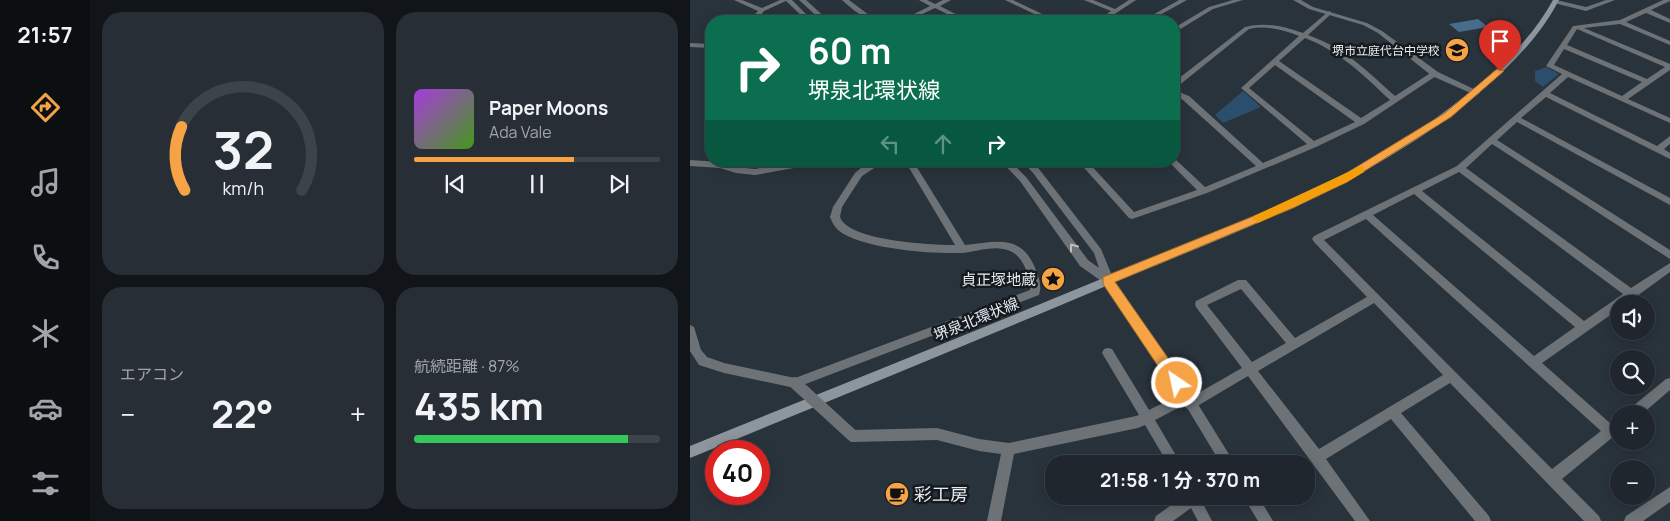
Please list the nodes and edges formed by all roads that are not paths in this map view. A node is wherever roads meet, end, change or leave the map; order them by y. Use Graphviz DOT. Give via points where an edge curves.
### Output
graph roads {
  1 [pos="737,0"];
  2 [pos="786,0"];
  3 [pos="802,0"];
  4 [pos="845,0"];
  5 [pos="922,0"];
  6 [pos="948,0"];
  7 [pos="1008,0"];
  8 [pos="1087,0"];
  9 [pos="1133,0"];
  10 [pos="1184,0"];
  11 [pos="1240,0"];
  12 [pos="1296,0"];
  13 [pos="1612,0"];
  14 [pos="1669,0"];
  15 [pos="1556,1"];
  16 [pos="934,7"];
  17 [pos="762,10"];
  18 [pos="1645,10"];
  19 [pos="1116,12"];
  20 [pos="1329,13"];
  21 [pos="757,15"];
  22 [pos="803,15"];
  23 [pos="818,15"];
  24 [pos="866,15"];
  25 [pos="916,15"];
  26 [pos="952,15"];
  27 [pos="1041,15"];
  28 [pos="1111,15"];
  29 [pos="1156,15"];
  30 [pos="1670,21"];
  31 [pos="1621,22"];
  32 [pos="1180,27"];
  33 [pos="1578,27"];
  34 [pos="1304,36"];
  35 [pos="1670,43"];
  36 [pos="690,45"];
  37 [pos="705,46"];
  38 [pos="1563,46"];
  39 [pos="1275,61"];
  40 [pos="1670,67"];
  41 [pos="1435,74"];
  42 [pos="1567,74"];
  43 [pos="1180,80"];
  44 [pos="1648,82"];
  45 [pos="1476,92"];
  46 [pos="1546,94"];
  47 [pos="1180,95"];
  48 [pos="1394,100"];
  49 [pos="1622,100"];
  50 [pos="1517,119"];
  51 [pos="1670,121"];
  52 [pos="1361,122"];
  53 [pos="1670,138"];
  54 [pos="1492,140"];
  55 [pos="1313,145"];
  56 [pos="1658,150"];
  57 [pos="1670,156"];
  58 [pos="690,163"];
  59 [pos="705,163"];
  60 [pos="1260,166"];
  61 [pos="730,167"];
  62 [pos="788,167"];
  63 [pos="869,167"];
  64 [pos="913,167"];
  65 [pos="1011,167"];
  66 [pos="1033,167"];
  67 [pos="1087,167"];
  68 [pos="1179,167"];
  69 [pos="1460,168"];
  70 [pos="1415,190"];
  71 [pos="1204,191"];
  72 [pos="1670,202"];
  73 [pos="1366,214"];
  74 [pos="962,249"];
  75 [pos="1670,255"];
  76 [pos="1670,267"];
  77 [pos="1108,280"];
  78 [pos="1631,294"];
  79 [pos="1374,298"];
  80 [pos="1583,327"];
  81 [pos="690,330"];
  82 [pos="1292,343"];
  83 [pos="1108,354"];
  84 [pos="1534,362"];
  85 [pos="1250,371"];
  86 [pos="1451,376"];
  87 [pos="795,383"];
  88 [pos="1670,383"];
  89 [pos="1189,400"];
  90 [pos="1643,405"];
  91 [pos="1392,411"];
  92 [pos="1147,418"];
  93 [pos="1610,425"];
  94 [pos="1610,431"];
  95 [pos="1009,448"];
  96 [pos="690,452"];
  97 [pos="1170,455"];
  98 [pos="1223,455"];
  99 [pos="1317,457"];
  100 [pos="1552,478"];
  101 [pos="1670,494"];
  102 [pos="1184,505"];
  103 [pos="1197,505"];
  104 [pos="1256,505"];
  105 [pos="1167,519"];
  106 [pos="994,521"];
  107 [pos="1205,521"];
  108 [pos="1266,521"];
  109 [pos="1364,521"];
  110 [pos="1484,521"];
  111 [pos="1594,521"];
  112 [pos="1631,521"];
  1 -- 17 [label="street"];
  2 -- 17 [label="street"];
  2 -- 22 [label="street"];
  3 -- 23 [label="street"];
  4 -- 24 [label="street"];
  5 -- 16 [label="street"];
  6 -- 16 [label="street"];
  7 -- 27 [label="street"];
  8 -- 19 [label="street"];
  9 -- 19 [label="street"];
  10 -- 29 [label="street"];
  11 -- 32 [label="street" via="1211,8"];
  12 -- 20 [label="street"];
  13 -- 15 [label="street" via="1586,9"];
  14 -- 18 [label="street"];
  15 -- 45 [label="main road, 堺泉北環状線" via="1523,49"];
  16 -- 25 [label="street"];
  16 -- 26 [label="street"];
  17 -- 21 [label="street"];
  18 -- 30 [label="street"];
  18 -- 31 [label="street"];
  19 -- 28 [label="street"];
  20 -- 34 [label="street"];
  20 -- 41 [label="street" via="1366,24 1380,32"];
  31 -- 33 [label="street"];
  31 -- 35 [label="street"];
  33 -- 38 [label="street"];
  33 -- 40 [label="street"];
  34 -- 39 [label="street"];
  34 -- 43 [label="street" via="1271,26 1253,25"];
  34 -- 48 [label="street" via="1348,58"];
  36 -- 37 [label="street"];
  38 -- 42 [label="street" via="1550,66"];
  38 -- 44 [label="street"];
  39 -- 52 [label="street"];
  39 -- 55 [label="street" via="1245,88"];
  40 -- 44 [label="street"];
  41 -- 45 [label="street"];
  41 -- 48 [label="street"];
  42 -- 46 [label="street"];
  42 -- 49 [label="street"];
  44 -- 49 [label="street"];
  45 -- 77 [label="main road, 堺泉北環状線" via="1415,137 1344,180"];
  46 -- 50 [label="street"];
  46 -- 56 [label="street"];
  47 -- 60 [label="street"];
  48 -- 52 [label="street"];
  49 -- 51 [label="street"];
  50 -- 54 [label="street"];
  50 -- 72 [label="street"];
  52 -- 55 [label="street"];
  53 -- 56 [label="street"];
  54 -- 69 [label="street"];
  54 -- 75 [label="street"];
  55 -- 60 [label="street"];
  56 -- 57 [label="street"];
  58 -- 59 [label="street"];
  60 -- 71 [label="street"];
  61 -- 62 [label="street" via="755,172"];
  63 -- 74 [label="street" via="861,171 836,208 839,226 898,246"];
  64 -- 74 [label="street"];
  77 -- 65 [label="street, one-way" via="1084,263"];
  66 -- 77 [label="street" via="1098,252"];
  67 -- 71 [label="street" via="1132,216"];
  68 -- 71 [label="street"];
  69 -- 70 [label="street"];
  69 -- 78 [label="street"];
  70 -- 73 [label="street"];
  70 -- 80 [label="street"];
  73 -- 79 [label="street" via="1317,239"];
  73 -- 84 [label="street"];
  74 -- 87 [label="street" via="1009,246 1023,254 1035,279 1035,292"];
  76 -- 78 [label="street"];
  77 -- 89 [label="street"];
  77 -- 96 [label="main road, 堺泉北環状線"];
  78 -- 80 [label="street"];
  79 -- 82 [label="street"];
  79 -- 86 [label="street"];
  80 -- 84 [label="street"];
  81 -- 87 [label="street" via="696,352 704,361"];
  82 -- 85 [label="street"];
  82 -- 85 [label="street" via="1242,283 1200,304"];
  83 -- 92 [label="street"];
  84 -- 93 [label="street"];
  85 -- 89 [label="street"];
  85 -- 99 [label="street"];
  86 -- 91 [label="street"];
  86 -- 100 [label="street"];
  87 -- 95 [label="street, bridge" via="853,436 937,434 979,445"];
  88 -- 90 [label="street"];
  89 -- 92 [label="street"];
  89 -- 98 [label="street"];
  91 -- 99 [label="street"];
  91 -- 110 [label="street"];
  92 -- 95 [label="street"];
  92 -- 97 [label="street"];
  94 -- 100 [label="street"];
  95 -- 106 [label="street"];
  99 -- 109 [label="street"];
  100 -- 111 [label="street"];
  101 -- 112 [label="street"];
  102 -- 105 [label="street"];
  103 -- 107 [label="street"];
  104 -- 108 [label="street"];
}
